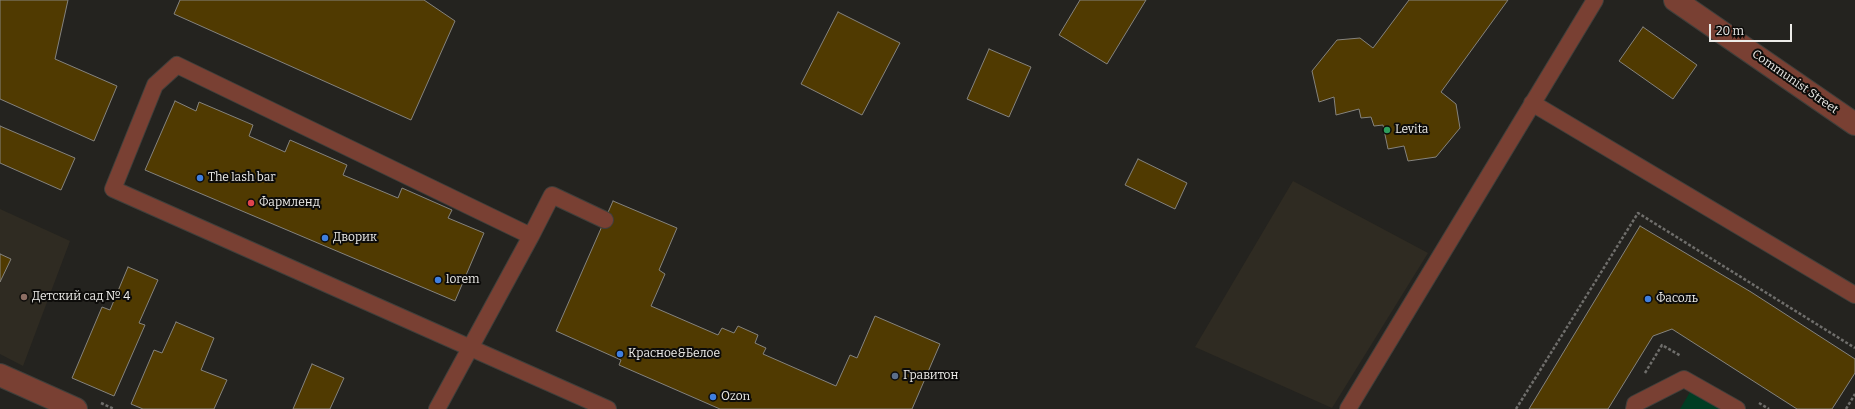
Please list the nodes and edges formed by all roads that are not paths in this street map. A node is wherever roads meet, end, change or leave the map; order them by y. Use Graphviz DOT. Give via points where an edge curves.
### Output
graph roads {
  1 [pos="1595,0"];
  2 [pos="1675,0"];
  3 [pos="1532,103"];
  4 [pos="1855,124"];
  5 [pos="605,220"];
  6 [pos="531,236"];
  7 [pos="1855,295"];
  8 [pos="470,348"];
  9 [pos="0,375"];
  10 [pos="0,389"];
  11 [pos="43,409"];
  12 [pos="76,409"];
  13 [pos="437,409"];
  14 [pos="608,409"];
  15 [pos="1348,409"];
  16 [pos="1634,409"];
  17 [pos="1737,409"];
  1 -- 3 [label="lane"];
  2 -- 4 [label="street, Communist Street"];
  3 -- 7 [label="lane"];
  3 -- 15 [label="lane"];
  5 -- 6 [label="lane" via="552,195"];
  6 -- 8 [label="lane"];
  6 -- 8 [label="lane" via="177,65 155,85 113,189"];
  8 -- 13 [label="lane"];
  8 -- 14 [label="lane"];
  9 -- 12 [label="street"];
  10 -- 11 [label="street"];
  16 -- 17 [label="lane" via="1635,404 1684,379"];
}
